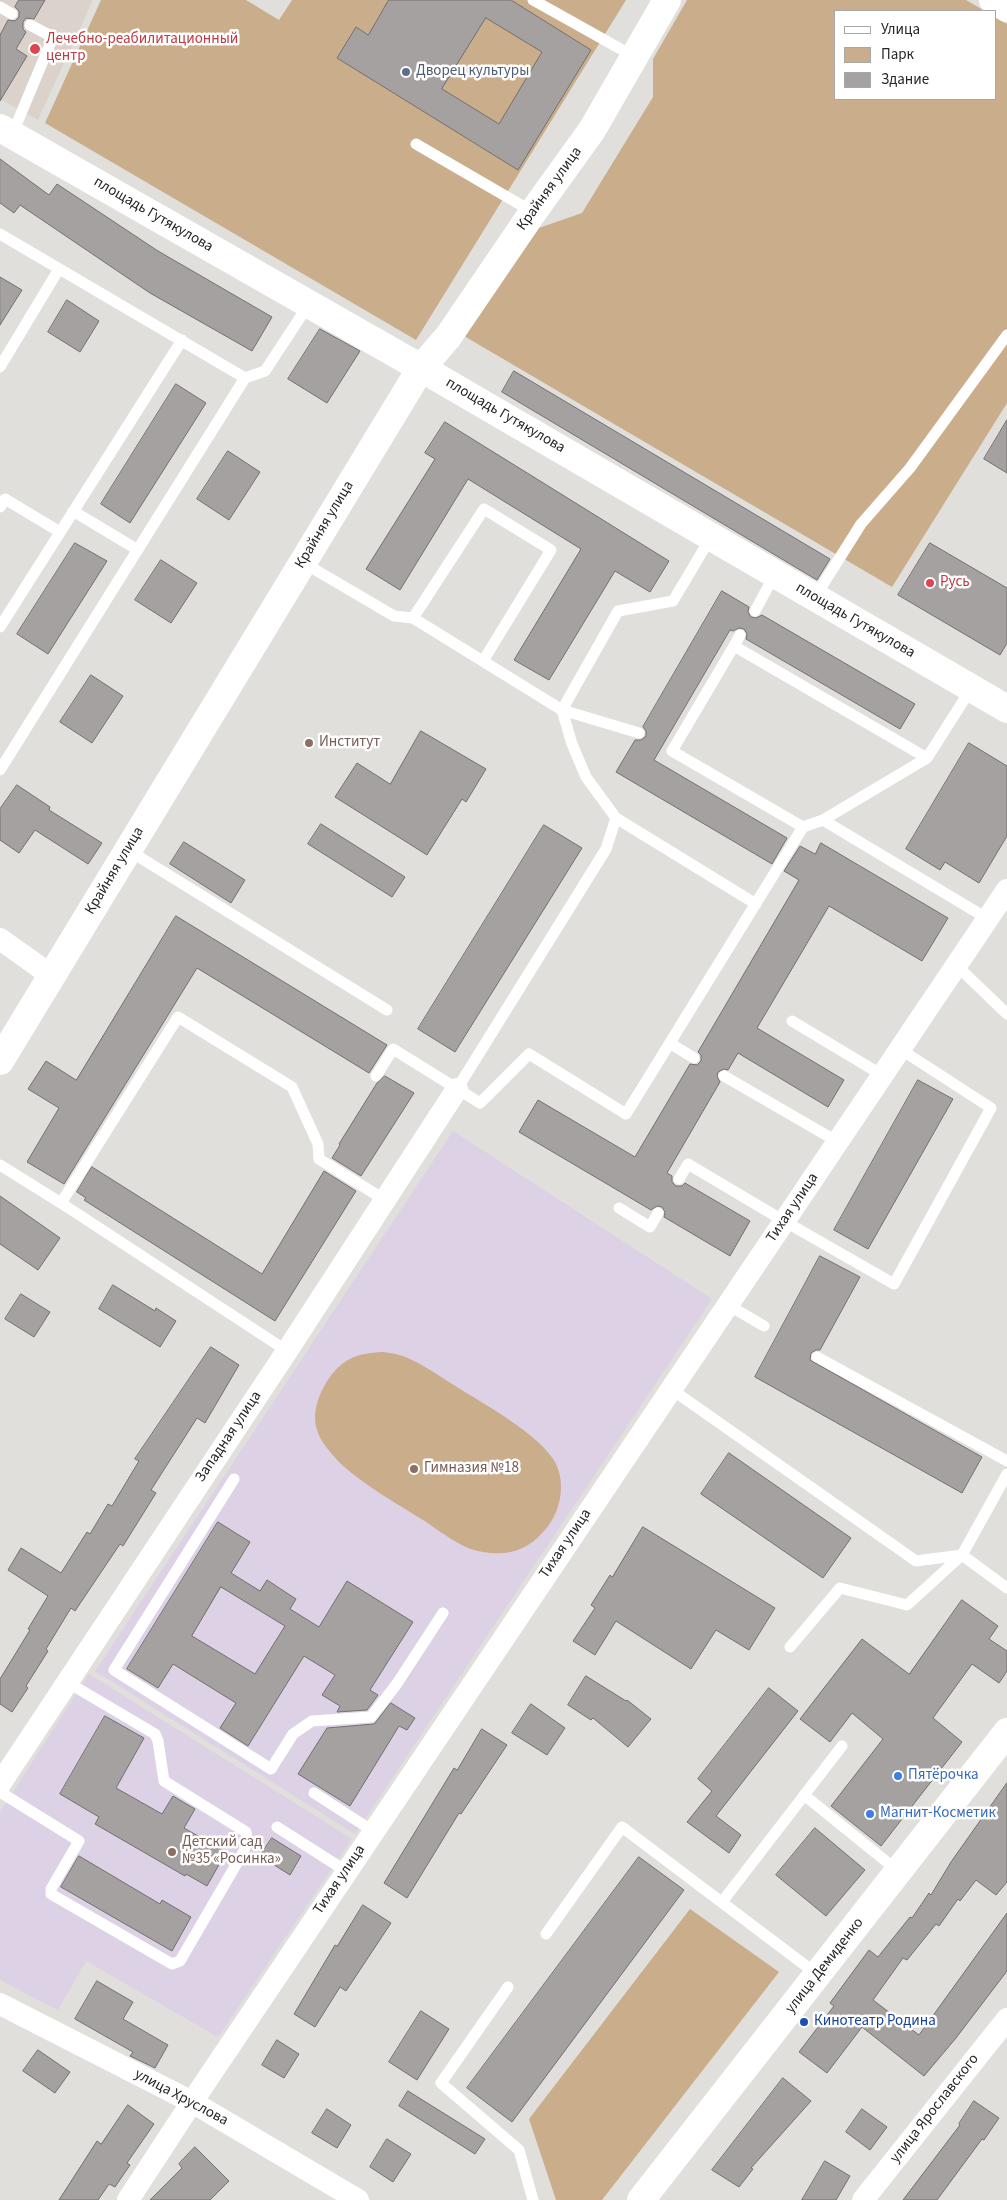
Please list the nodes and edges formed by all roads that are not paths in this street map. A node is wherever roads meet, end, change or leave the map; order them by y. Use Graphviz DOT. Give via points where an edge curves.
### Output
graph roads {
  1 [pos="533,0"];
  2 [pos="667,0"];
  3 [pos="993,0"];
  4 [pos="0,7"];
  5 [pos="1007,8"];
  6 [pos="12,14"];
  7 [pos="30,25"];
  8 [pos="635,57"];
  9 [pos="6,131"];
  10 [pos="416,144"];
  11 [pos="533,212"];
  12 [pos="0,234"];
  13 [pos="60,269"];
  14 [pos="310,304"];
  15 [pos="1007,335"];
  16 [pos="182,340"];
  17 [pos="0,368"];
  18 [pos="422,368"];
  19 [pos="245,378"];
  20 [pos="0,506"];
  21 [pos="73,511"];
  22 [pos="60,532"];
  23 [pos="711,537"];
  24 [pos="138,550"];
  25 [pos="302,562"];
  26 [pos="775,574"];
  27 [pos="815,597"];
  28 [pos="755,611"];
  29 [pos="413,618"];
  30 [pos="0,626"];
  31 [pos="740,635"];
  32 [pos="734,646"];
  33 [pos="483,661"];
  34 [pos="971,689"];
  35 [pos="1007,709"];
  36 [pos="562,710"];
  37 [pos="639,733"];
  38 [pos="928,758"];
  39 [pos="0,770"];
  40 [pos="616,818"];
  41 [pos="823,820"];
  42 [pos="803,827"];
  43 [pos="128,850"];
  44 [pos="1007,890"];
  45 [pos="756,904"];
  46 [pos="988,919"];
  47 [pos="0,939"];
  48 [pos="956,965"];
  49 [pos="52,976"];
  50 [pos="387,1010"];
  51 [pos="1007,1014"];
  52 [pos="792,1021"];
  53 [pos="671,1044"];
  54 [pos="900,1049"];
  55 [pos="694,1058"];
  56 [pos="0,1061"];
  57 [pos="882,1075"];
  58 [pos="376,1076"];
  59 [pos="724,1076"];
  60 [pos="457,1089"];
  61 [pos="838,1142"];
  62 [pos="0,1165"];
  63 [pos="679,1179"];
  64 [pos="385,1200"];
  65 [pos="62,1203"];
  66 [pos="619,1208"];
  67 [pos="658,1214"];
  68 [pos="784,1222"];
  69 [pos="728,1305"];
  70 [pos="764,1326"];
  71 [pos="287,1351"];
  72 [pos="817,1357"];
  73 [pos="671,1389"];
  74 [pos="1007,1461"];
  75 [pos="1007,1474"];
  76 [pos="234,1479"];
  77 [pos="962,1555"];
  78 [pos="1007,1588"];
  79 [pos="443,1613"];
  80 [pos="790,1647"];
  81 [pos="68,1682"];
  82 [pos="1007,1732"];
  83 [pos="842,1746"];
  84 [pos="0,1784"];
  85 [pos="0,1792"];
  86 [pos="314,1793"];
  87 [pos="804,1795"];
  88 [pos="277,1827"];
  89 [pos="373,1831"];
  90 [pos="346,1871"];
  91 [pos="898,1872"];
  92 [pos="722,1902"];
  93 [pos="546,1934"];
  94 [pos="818,1975"];
  95 [pos="508,1986"];
  96 [pos="0,2004"];
  97 [pos="1007,2019"];
  98 [pos="192,2102"];
  99 [pos="128,2200"];
  100 [pos="358,2200"];
  101 [pos="533,2200"];
  102 [pos="641,2200"];
  103 [pos="863,2200"];
  1 -- 8 [label="lane"];
  2 -- 8 [label="street, Крайняя улица"];
  3 -- 5 [label="street"];
  4 -- 6 [label="lane"];
  7 -- 9 [label="lane" via="54,37"];
  8 -- 11 [label="street, Крайняя улица" via="592,130"];
  9 -- 14 [label="street, площадь Гутякулова"];
  10 -- 11 [label="lane"];
  11 -- 18 [label="street, Крайняя улица" via="448,337"];
  12 -- 13 [label="lane"];
  13 -- 16 [label="lane"];
  13 -- 17 [label="lane"];
  14 -- 18 [label="street, площадь Гутякулова"];
  14 -- 19 [label="lane" via="265,371"];
  15 -- 27 [label="lane" via="910,468 861,524"];
  16 -- 19 [label="lane"];
  16 -- 21 [label="lane"];
  18 -- 23 [label="street, площадь Гутякулова"];
  18 -- 25 [label="street, Крайняя улица"];
  19 -- 24 [label="lane"];
  20 -- 22 [label="lane" via="5,499"];
  21 -- 22 [label="lane"];
  21 -- 24 [label="lane"];
  22 -- 30 [label="lane"];
  23 -- 26 [label="street, площадь Гутякулова"];
  23 -- 36 [label="lane" via="673,601 618,611"];
  24 -- 39 [label="lane"];
  25 -- 29 [label="lane" via="394,616"];
  25 -- 43 [label="street, Крайняя улица"];
  26 -- 27 [label="street, площадь Гутякулова"];
  26 -- 28 [label="lane"];
  27 -- 34 [label="street, площадь Гутякулова"];
  29 -- 33 [label="lane"];
  29 -- 33 [label="lane" via="484,509 551,550"];
  31 -- 32 [label="lane"];
  32 -- 38 [label="lane"];
  32 -- 42 [label="lane" via="667,749"];
  33 -- 36 [label="lane"];
  34 -- 35 [label="street, площадь Гутякулова"];
  34 -- 38 [label="lane"];
  36 -- 37 [label="lane"];
  36 -- 40 [label="lane" via="586,778"];
  38 -- 41 [label="lane"];
  40 -- 45 [label="lane"];
  40 -- 60 [label="lane" via="606,849"];
  41 -- 42 [label="lane"];
  41 -- 46 [label="lane"];
  42 -- 45 [label="lane"];
  43 -- 49 [label="street, Крайняя улица"];
  43 -- 50 [label="lane"];
  44 -- 46 [label="street, Тихая улица"];
  45 -- 53 [label="lane"];
  46 -- 48 [label="street, Тихая улица"];
  47 -- 49 [label="street"];
  48 -- 51 [label="lane"];
  48 -- 54 [label="street, Тихая улица"];
  49 -- 56 [label="street, Крайняя улица"];
  52 -- 57 [label="lane"];
  53 -- 55 [label="lane"];
  53 -- 60 [label="lane" via="626,1114 529,1054 480,1103"];
  54 -- 57 [label="street, Тихая улица"];
  54 -- 68 [label="lane" via="991,1108 894,1284"];
  57 -- 61 [label="street, Тихая улица"];
  58 -- 60 [label="lane" via="393,1049"];
  59 -- 61 [label="lane"];
  60 -- 64 [label="street, Западная улица"];
  61 -- 68 [label="street, Тихая улица"];
  62 -- 65 [label="lane"];
  63 -- 68 [label="lane" via="688,1164"];
  64 -- 65 [label="lane" via="319,1159 318,1144 292,1087 178,1017"];
  64 -- 71 [label="street, Западная улица"];
  65 -- 71 [label="lane"];
  66 -- 67 [label="lane" via="650,1227"];
  68 -- 69 [label="street, Тихая улица"];
  69 -- 70 [label="lane"];
  69 -- 73 [label="street, Тихая улица"];
  71 -- 81 [label="street, Западная улица"];
  72 -- 74 [label="lane"];
  73 -- 77 [label="lane" via="916,1561"];
  73 -- 89 [label="street, Тихая улица"];
  75 -- 77 [label="lane"];
  76 -- 79 [label="lane" via="114,1670 271,1769 293,1734 312,1721 370,1717 396,1686"];
  77 -- 78 [label="lane"];
  77 -- 80 [label="lane" via="907,1605 840,1588"];
  81 -- 84 [label="street, Западная улица"];
  81 -- 85 [label="lane" via="155,1734 164,1781 246,1832 244,1851 180,1961 172,1964 51,1894 79,1841"];
  82 -- 91 [label="street, улица Демиденко"];
  83 -- 87 [label="lane"];
  86 -- 89 [label="lane"];
  87 -- 91 [label="lane"];
  87 -- 92 [label="lane"];
  88 -- 90 [label="lane"];
  89 -- 90 [label="street, Тихая улица"];
  90 -- 98 [label="street, Тихая улица"];
  91 -- 94 [label="street, улица Демиденко"];
  92 -- 93 [label="lane" via="622,1827"];
  92 -- 94 [label="lane"];
  94 -- 102 [label="street, улица Демиденко"];
  95 -- 101 [label="lane" via="441,2084 519,2150"];
  96 -- 98 [label="street, улица Хруслова"];
  97 -- 103 [label="street, улица Ярославского"];
  98 -- 99 [label="street, Тихая улица"];
  98 -- 100 [label="street, улица Хруслова"];
}
